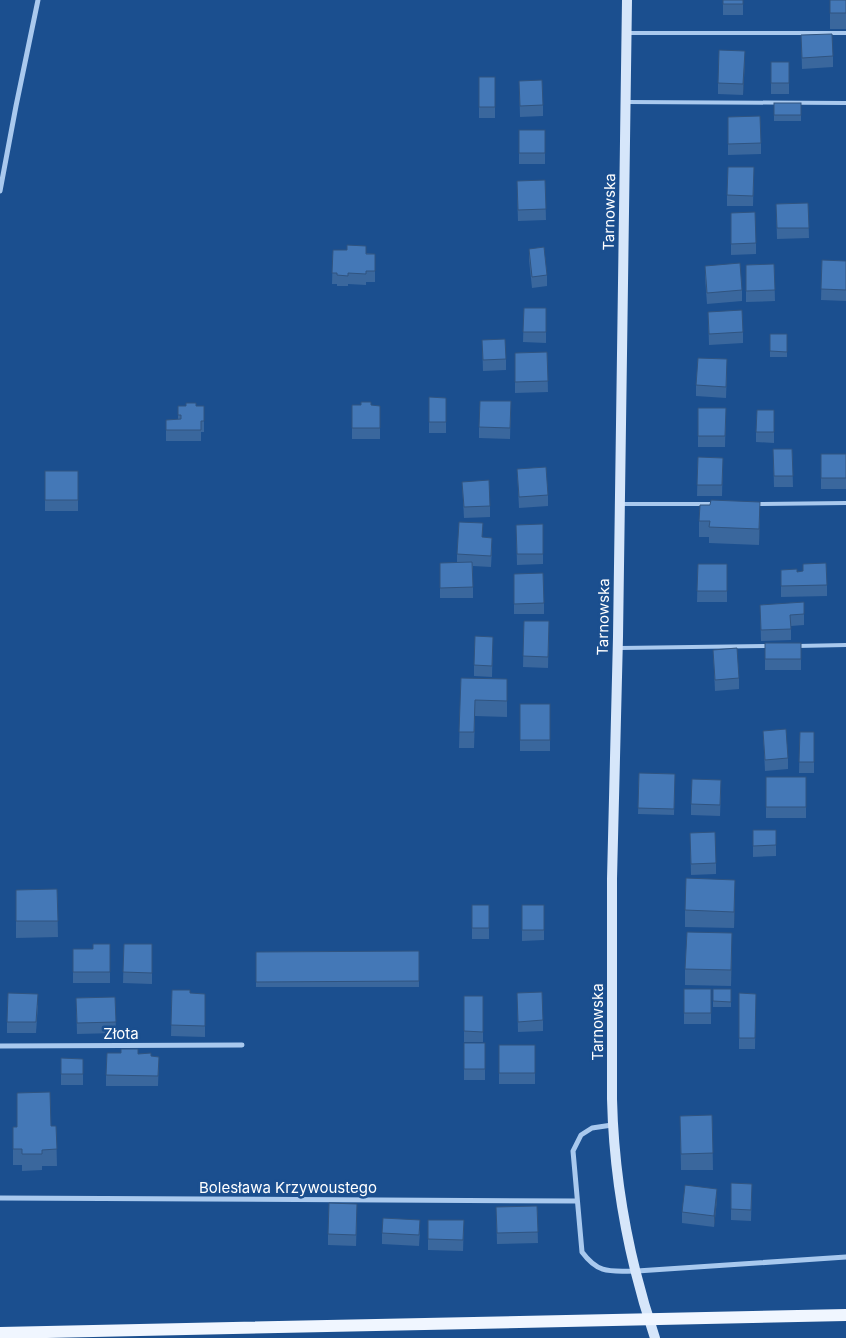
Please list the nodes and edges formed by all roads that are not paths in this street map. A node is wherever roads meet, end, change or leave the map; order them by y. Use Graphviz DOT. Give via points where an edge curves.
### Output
graph roads {
  1 [pos="38,0"];
  2 [pos="626,0"];
  3 [pos="626,33"];
  4 [pos="846,33"];
  5 [pos="625,102"];
  6 [pos="846,103"];
  7 [pos="0,191"];
  8 [pos="846,503"];
  9 [pos="620,504"];
  10 [pos="718,504"];
  11 [pos="748,504"];
  12 [pos="846,645"];
  13 [pos="776,646"];
  14 [pos="796,646"];
  15 [pos="618,648"];
  16 [pos="242,1045"];
  17 [pos="0,1046"];
  18 [pos="612,1125"];
  19 [pos="0,1198"];
  20 [pos="576,1201"];
  21 [pos="846,1257"];
  22 [pos="846,1315"];
  23 [pos="0,1333"];
  24 [pos="655,1338"];
  1 -- 7 [label="street"];
  2 -- 3 [label="street, Tarnowska"];
  3 -- 4 [label="lane"];
  3 -- 5 [label="street, Tarnowska"];
  5 -- 6 [label="lane"];
  5 -- 9 [label="street, Tarnowska"];
  8 -- 11 [label="lane"];
  9 -- 10 [label="lane"];
  9 -- 15 [label="street, Tarnowska"];
  12 -- 14 [label="lane"];
  13 -- 15 [label="lane"];
  15 -- 18 [label="street, Tarnowska" via="612,879"];
  16 -- 17 [label="street, Złota"];
  18 -- 20 [label="street" via="592,1128 581,1135 573,1151"];
  18 -- 24 [label="street, Tarnowska" via="627,1233"];
  19 -- 20 [label="street, Bolesława Krzywoustego"];
  20 -- 21 [label="street" via="582,1252 590,1263 604,1270 637,1271"];
  22 -- 23 [label="main road"];
}
